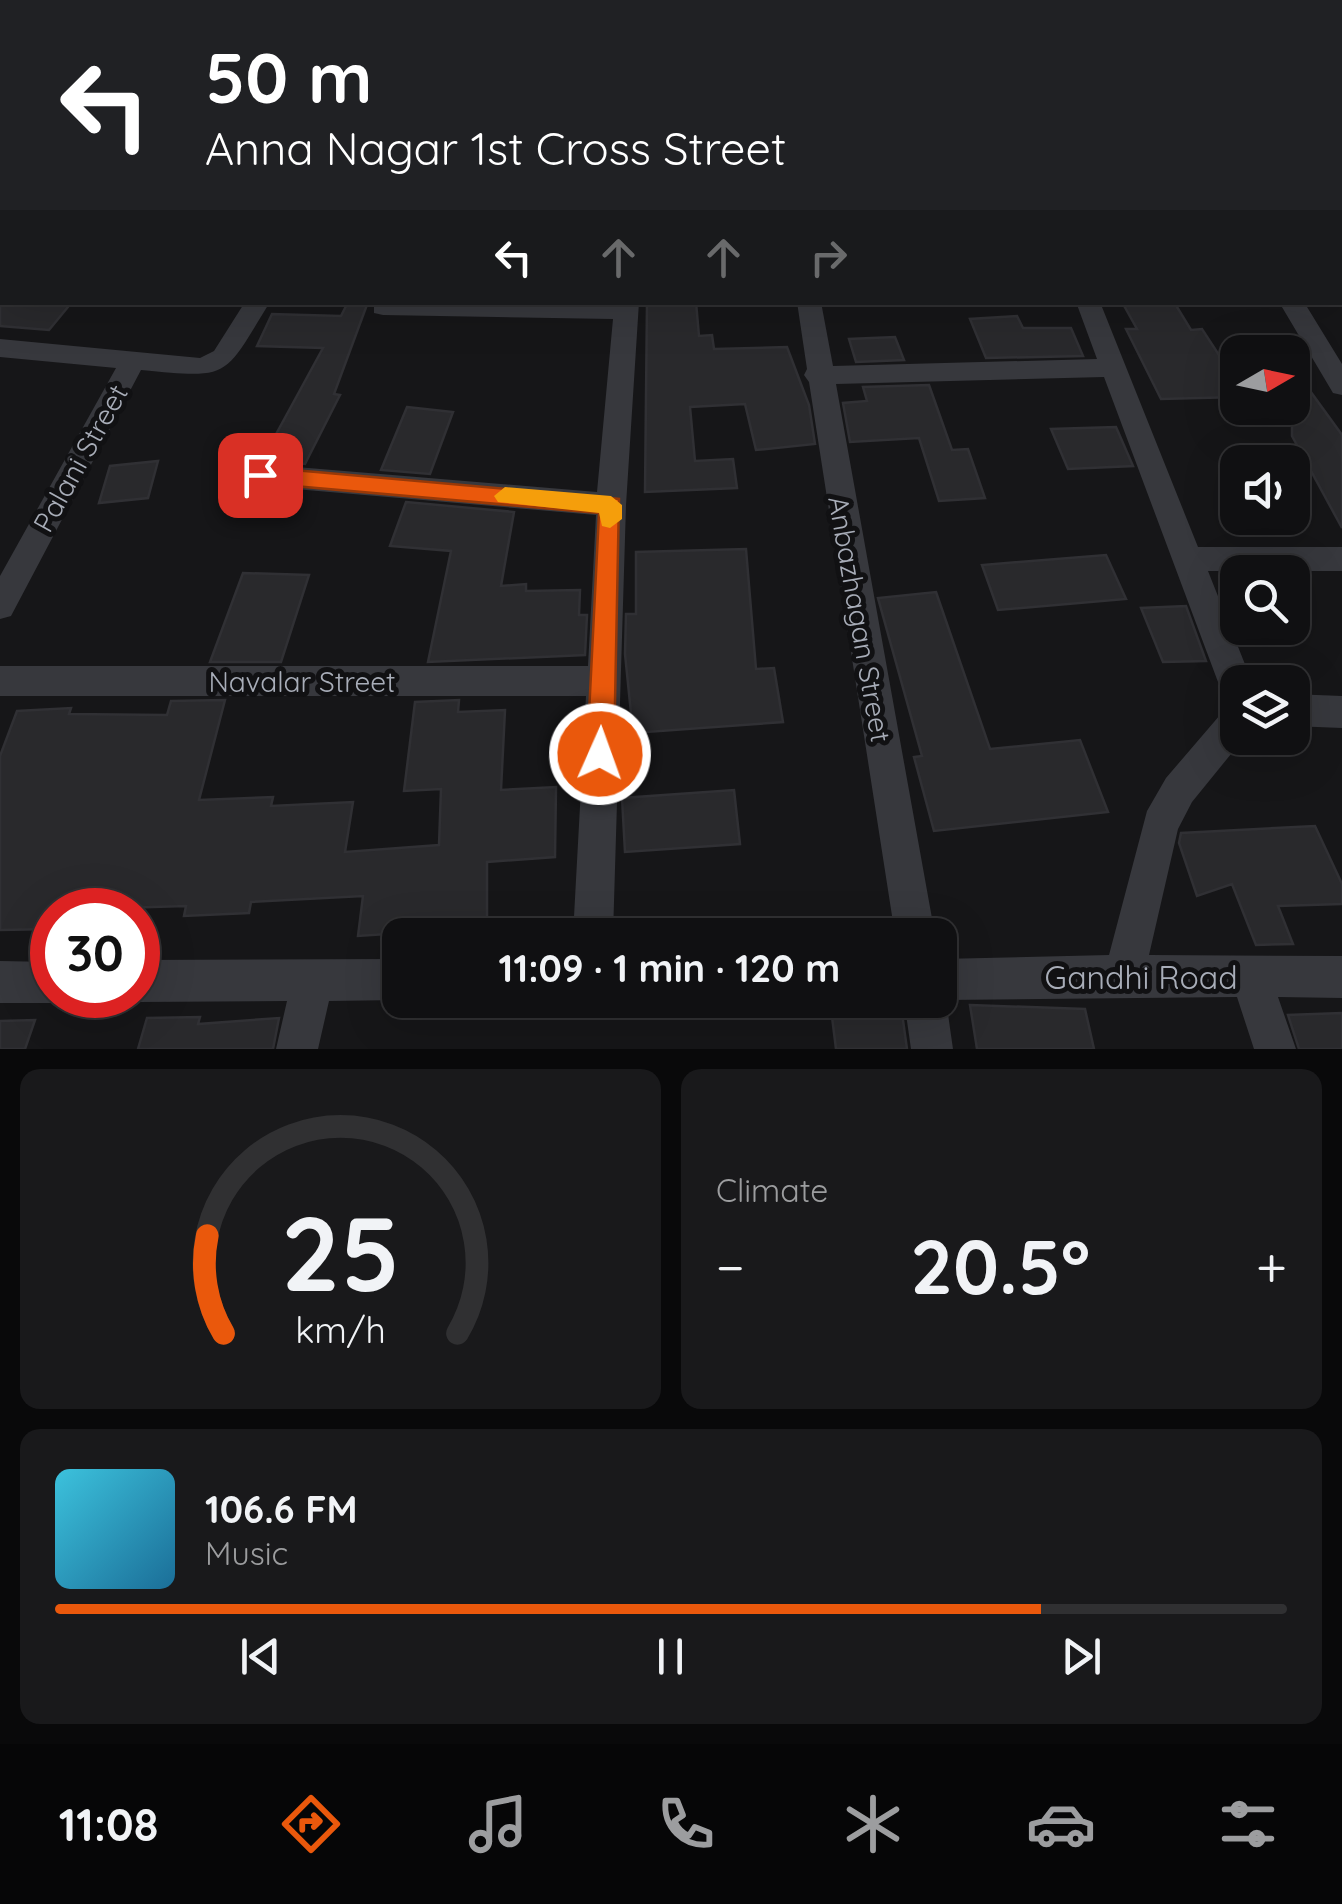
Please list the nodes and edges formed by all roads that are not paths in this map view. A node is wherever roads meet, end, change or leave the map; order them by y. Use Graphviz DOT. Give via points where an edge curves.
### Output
graph roads {
  1 [pos="256,305"];
  2 [pos="808,305"];
  3 [pos="1089,305"];
  4 [pos="1292,305"];
  5 [pos="383,306"];
  6 [pos="627,306"];
  7 [pos="0,348"];
  8 [pos="132,363"];
  9 [pos="1113,368"];
  10 [pos="818,376"];
  11 [pos="1342,385"];
  12 [pos="260,475"];
  13 [pos="611,505"];
  14 [pos="1186,559"];
  15 [pos="1342,559"];
  16 [pos="0,606"];
  17 [pos="1228,665"];
  18 [pos="0,681"];
  19 [pos="604,681"];
  20 [pos="1310,711"];
  21 [pos="1342,712"];
  22 [pos="1220,741"];
  23 [pos="594,918"];
  24 [pos="911,918"];
  25 [pos="1124,975"];
  26 [pos="1342,977"];
  27 [pos="1251,978"];
  28 [pos="382,980"];
  29 [pos="957,980"];
  30 [pos="160,981"];
  31 [pos="313,981"];
  32 [pos="0,982"];
  33 [pos="30,982"];
  34 [pos="928,1018"];
  35 [pos="297,1049"];
  36 [pos="932,1049"];
  37 [pos="1275,1049"];
  1 -- 8 [label="street" via="238,339 214,362 180,368"];
  2 -- 10 [label="street, Anbazhagan Street"];
  3 -- 9 [label="street"];
  4 -- 11 [label="street"];
  5 -- 6 [label="street"];
  6 -- 13 [label="street"];
  7 -- 8 [label="street"];
  8 -- 16 [label="street, Palani Street"];
  9 -- 10 [label="street"];
  9 -- 14 [label="street"];
  10 -- 24 [label="street, Anbazhagan Street"];
  12 -- 13 [label="street"];
  13 -- 19 [label="street"];
  14 -- 15 [label="street"];
  14 -- 17 [label="street"];
  18 -- 19 [label="street, Navalar Street"];
  19 -- 23 [label="street"];
  20 -- 21 [label="street"];
  22 -- 25 [label="street" via="1160,824"];
  25 -- 27 [label="street, Gandhi Road"];
  25 -- 29 [label="street, Gandhi Road"];
  26 -- 27 [label="street, Gandhi Road"];
  27 -- 37 [label="street"];
  28 -- 31 [label="street"];
  30 -- 31 [label="street"];
  31 -- 35 [label="street"];
  32 -- 33 [label="street"];
  34 -- 36 [label="street"];
}
